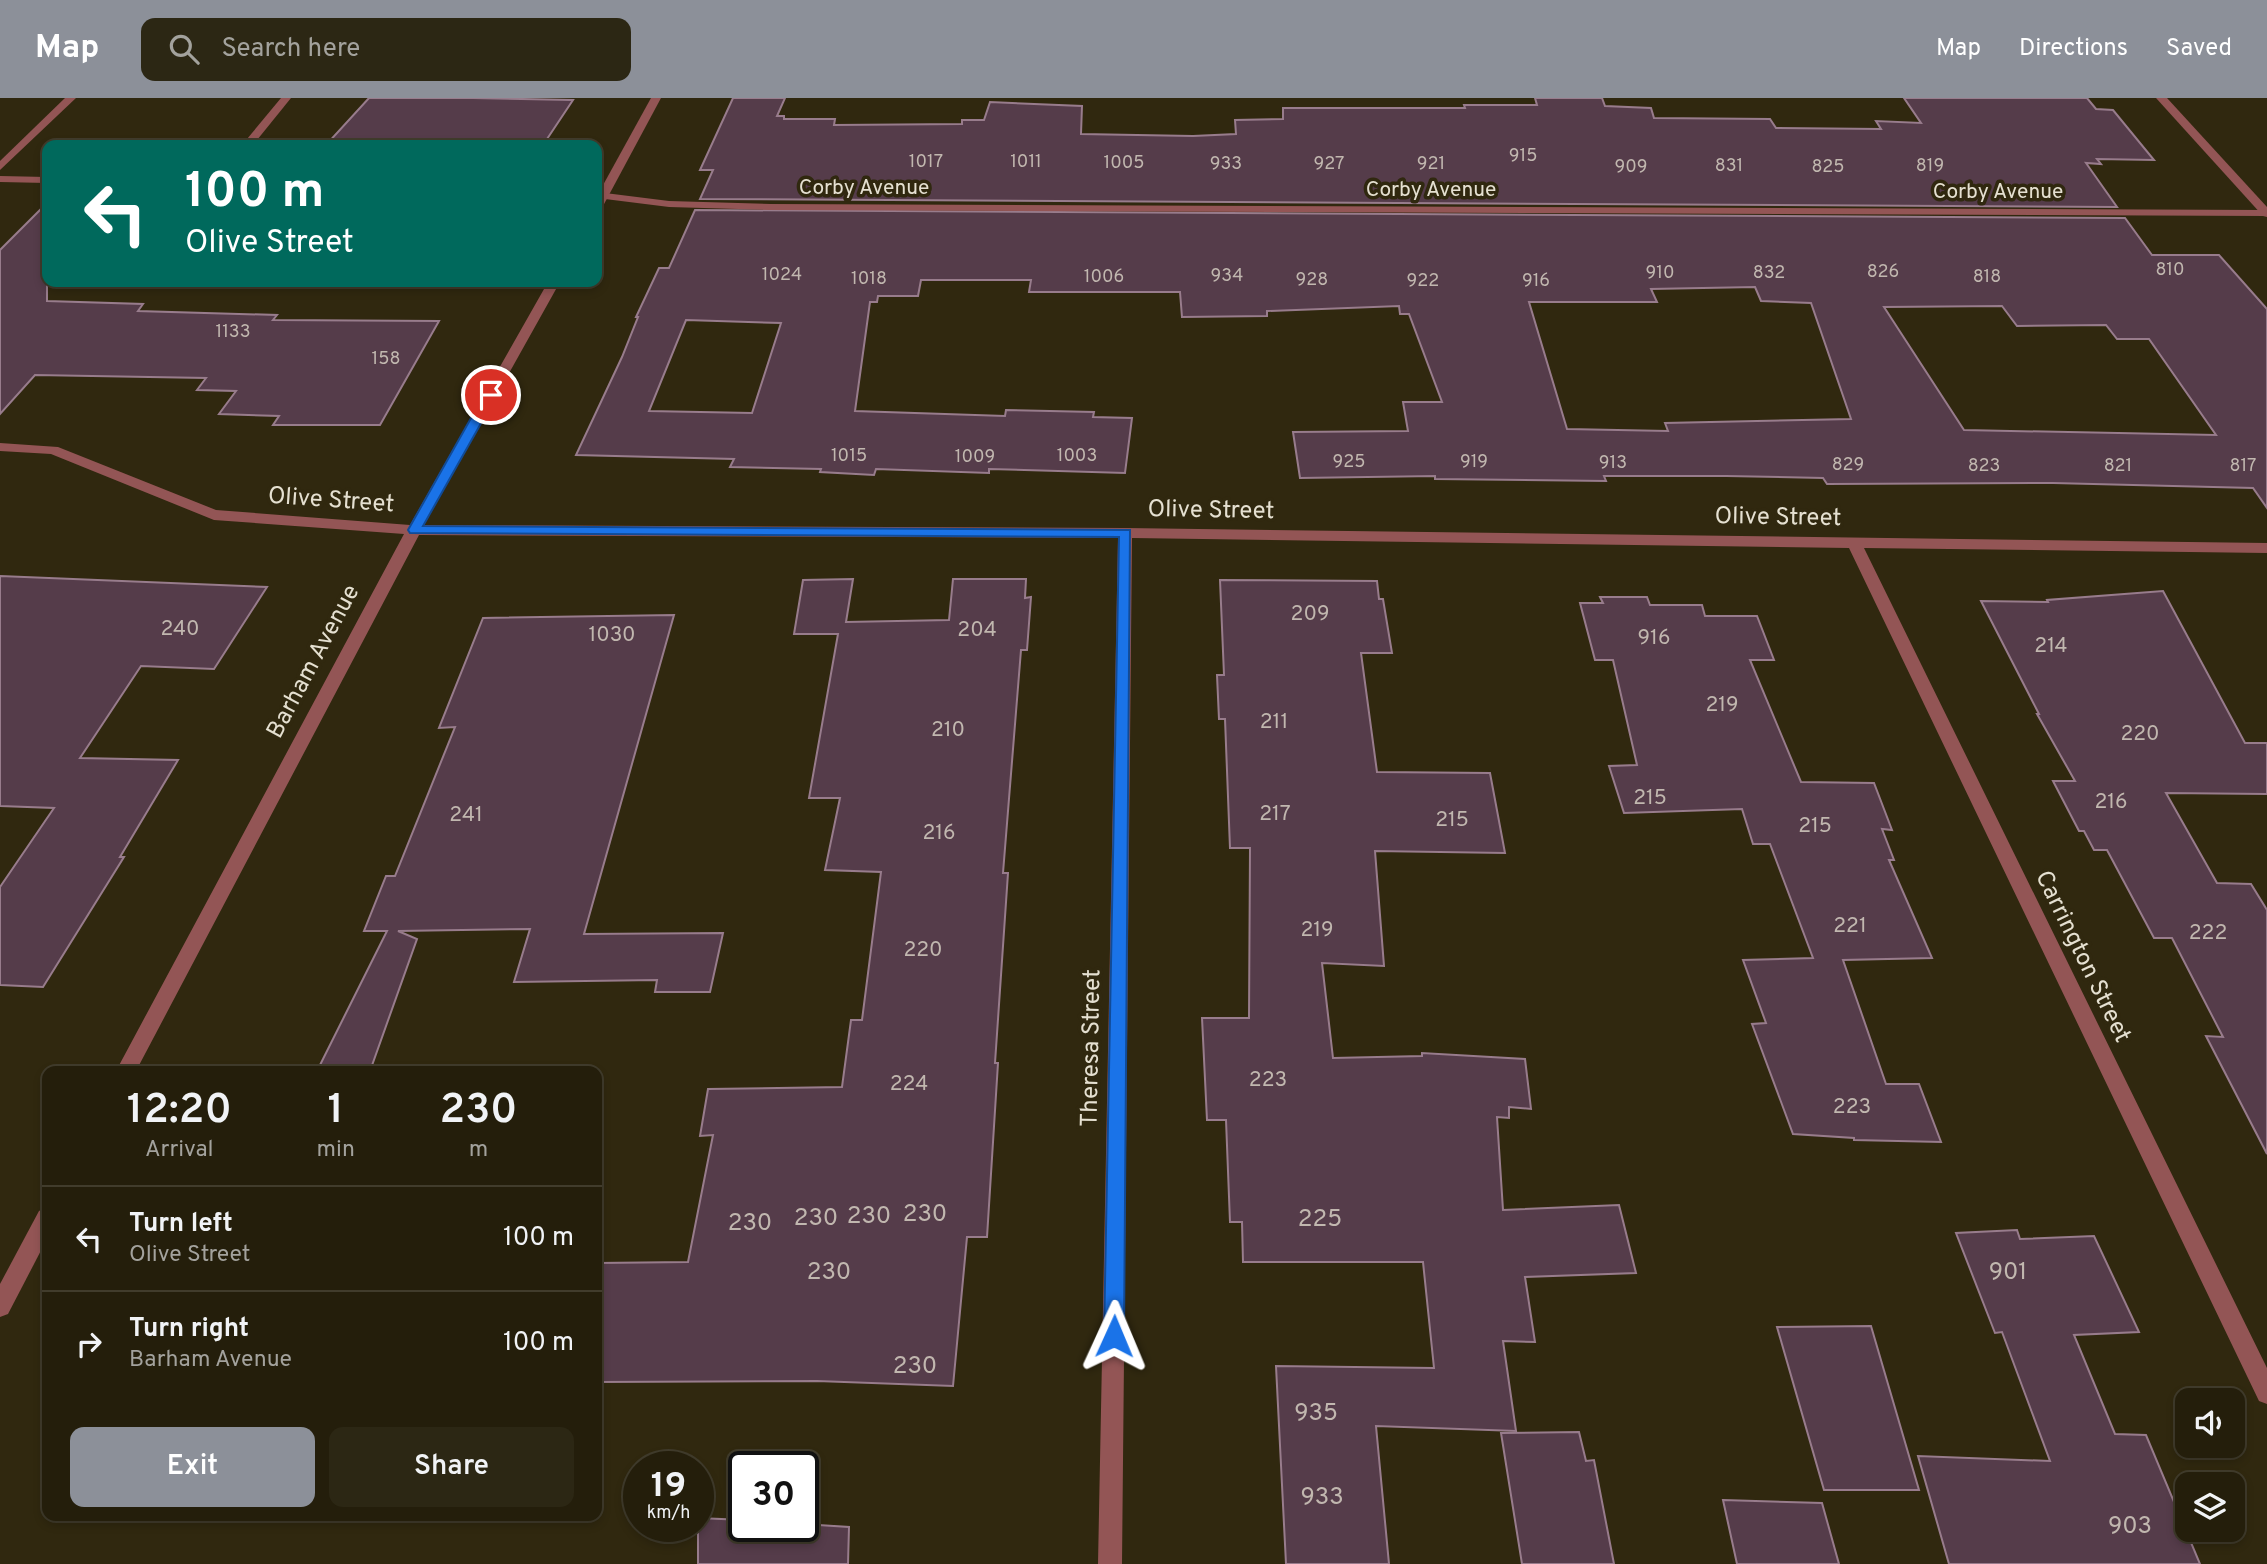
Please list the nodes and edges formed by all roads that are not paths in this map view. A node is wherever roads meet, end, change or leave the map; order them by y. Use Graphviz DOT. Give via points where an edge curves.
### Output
graph roads {
  1 [pos="71,98"];
  2 [pos="286,98"];
  3 [pos="656,98"];
  4 [pos="2161,98"];
  5 [pos="251,140"];
  6 [pos="0,167"];
  7 [pos="0,178"];
  8 [pos="42,180"];
  9 [pos="602,194"];
  10 [pos="602,199"];
  11 [pos="2267,214"];
  12 [pos="551,287"];
  13 [pos="0,447"];
  14 [pos="414,530"];
  15 [pos="1125,533"];
  16 [pos="1853,541"];
  17 [pos="2267,548"];
  18 [pos="128,1066"];
  19 [pos="42,1227"];
  20 [pos="0,1306"];
  21 [pos="2267,1393"];
  22 [pos="1110,1564"];
  1 -- 6 [label="street"];
  2 -- 5 [label="street"];
  3 -- 9 [label="street"];
  4 -- 11 [label="street"];
  7 -- 8 [label="street"];
  10 -- 11 [label="street, Corby Avenue" via="771,206"];
  12 -- 14 [label="street, Barham Avenue"];
  13 -- 14 [label="street, Olive Street" via="53,450 214,515"];
  14 -- 15 [label="street, Olive Street"];
  14 -- 18 [label="street, Barham Avenue"];
  15 -- 16 [label="street, Olive Street"];
  15 -- 22 [label="street, Theresa Street"];
  16 -- 17 [label="street, Olive Street"];
  16 -- 21 [label="street, Carrington Street"];
  19 -- 20 [label="street"];
}
